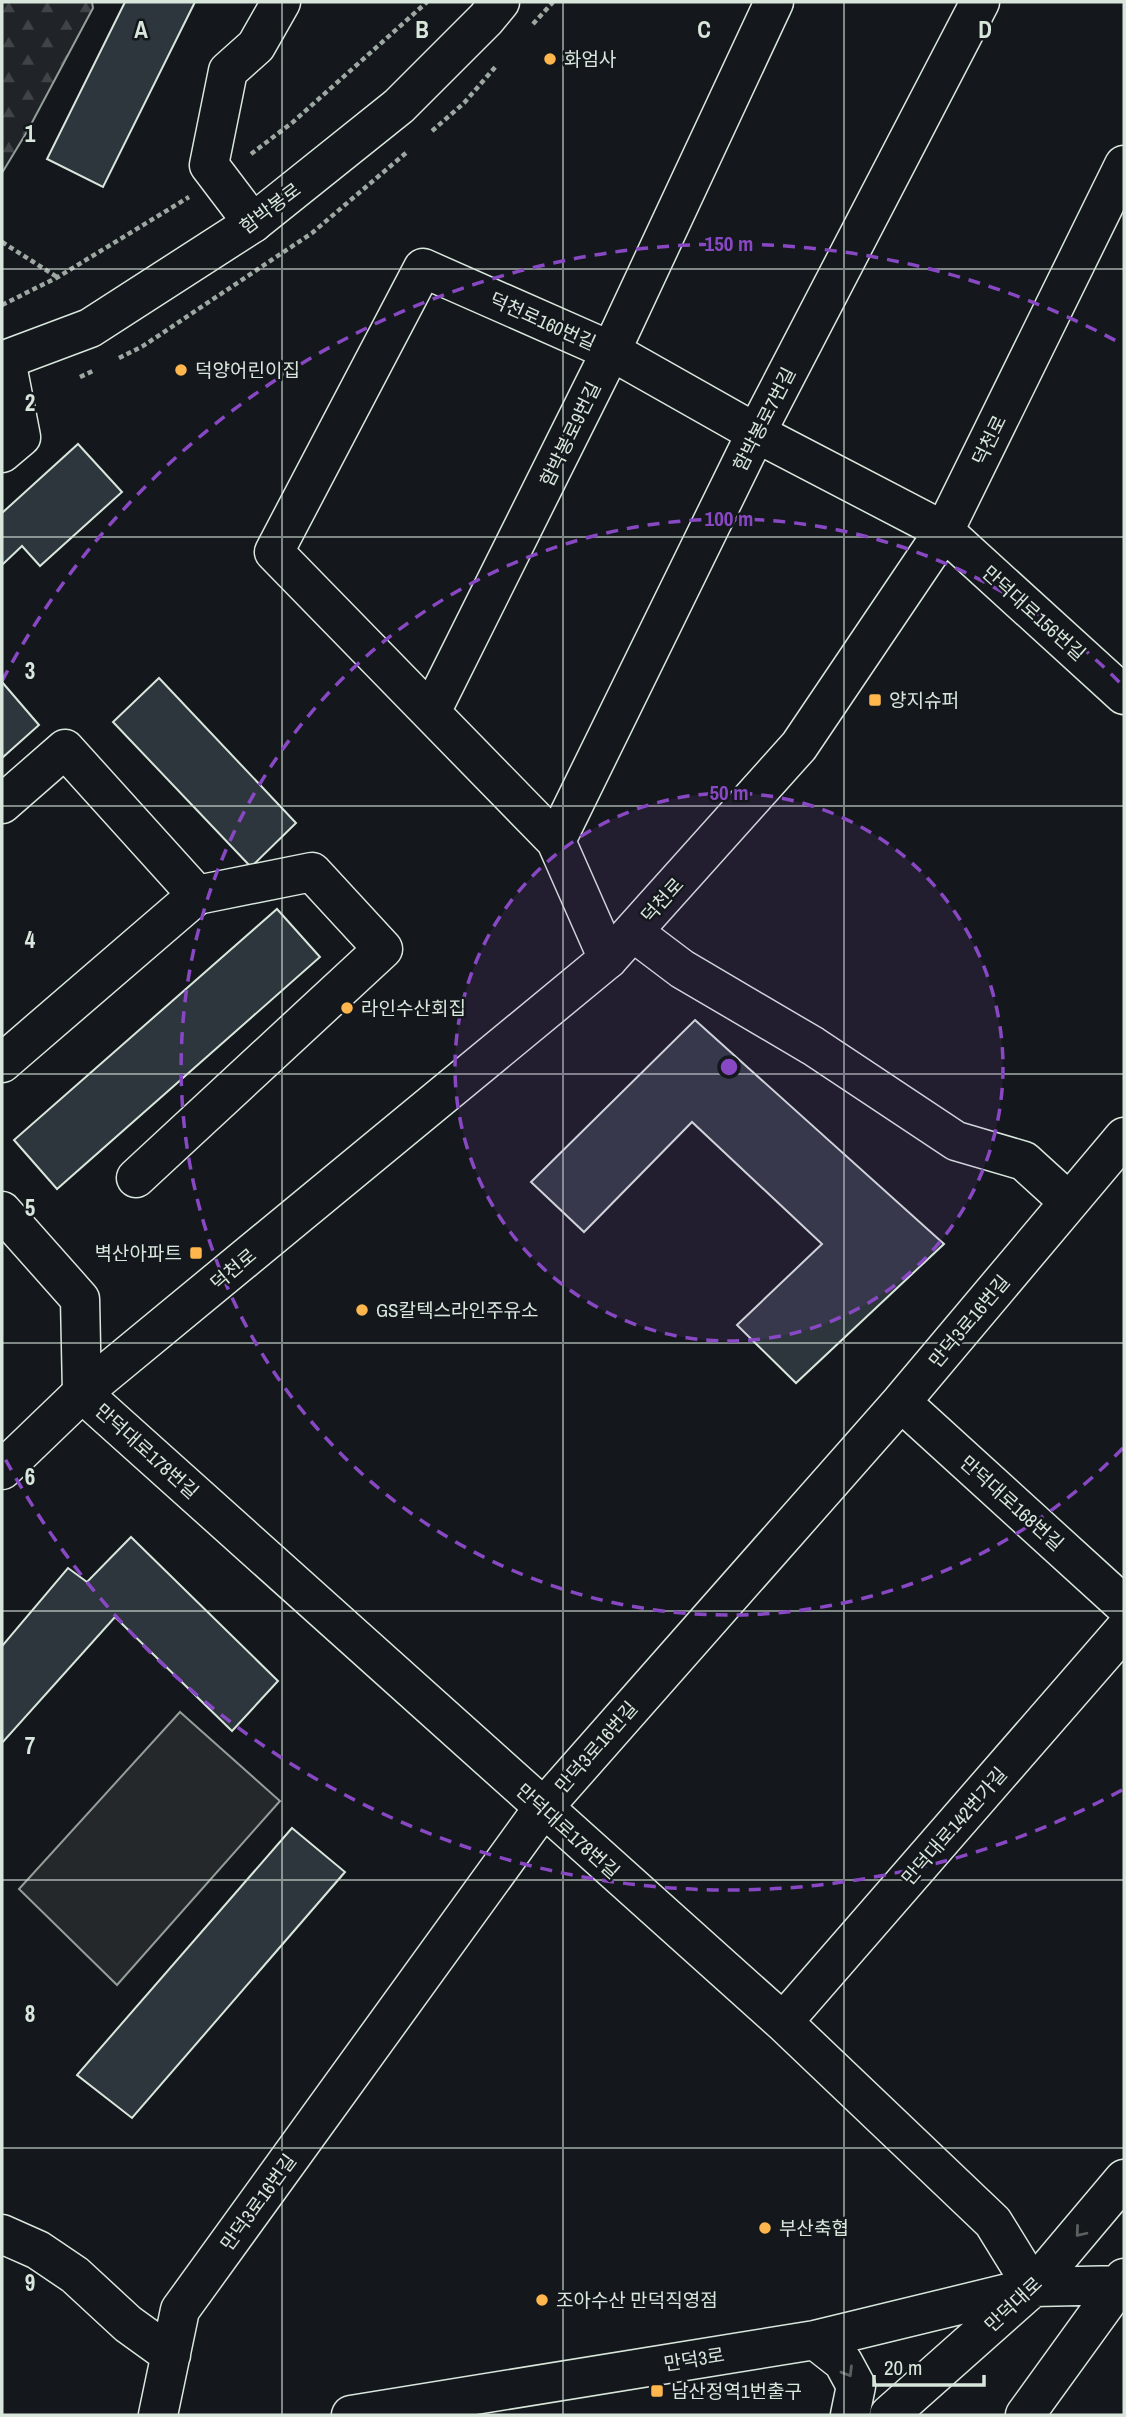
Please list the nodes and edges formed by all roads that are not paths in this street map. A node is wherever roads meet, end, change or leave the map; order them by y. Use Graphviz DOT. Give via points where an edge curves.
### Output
graph roads {
  1 [pos="281,2"];
  2 [pos="500,2"];
  3 [pos="774,2"];
  4 [pos="980,2"];
  5 [pos="1124,164"];
  6 [pos="253,223"];
  7 [pos="611,351"];
  8 [pos="4,360"];
  9 [pos="756,433"];
  10 [pos="2,453"];
  11 [pos="944,531"];
  12 [pos="1121,685"];
  13 [pos="431,712"];
  14 [pos="2,804"];
  15 [pos="556,841"];
  16 [pos="197,895"];
  17 [pos="621,945"];
  18 [pos="2,1063"];
  19 [pos="1124,1137"];
  20 [pos="136,1178"];
  21 [pos="1069,1202"];
  22 [pos="2,1211"];
  23 [pos="82,1393"];
  24 [pos="901,1402"];
  25 [pos="2,1470"];
  26 [pos="1124,1605"];
  27 [pos="1124,1630"];
  28 [pos="543,1808"];
  29 [pos="783,2022"];
  30 [pos="1124,2179"];
  31 [pos="2,2234"];
  32 [pos="1122,2283"];
  33 [pos="1033,2287"];
  34 [pos="815,2340"];
  35 [pos="171,2355"];
  36 [pos="924,2385"];
  37 [pos="158,2415"];
  38 [pos="351,2415"];
  39 [pos="850,2415"];
  40 [pos="889,2415"];
  41 [pos="902,2415"];
  42 [pos="1025,2415"];
  1 -- 6 [label="street" via="256,46 228,71 209,165"];
  2 -- 6 [label="street, 함박봉로" via="398,106"];
  3 -- 7 [label="street, 함박봉로9번길"];
  4 -- 9 [label="street, 함박봉로7번길"];
  5 -- 11 [label="street, 덕천로"];
  6 -- 8 [label="street, 함박봉로" via="90,328"];
  7 -- 9 [label="street, 덕천로160번길"];
  7 -- 13 [label="street, 함박봉로9번길"];
  7 -- 13 [label="street, 덕천로160번길" via="423,268 274,552"];
  8 -- 10 [label="street" via="21,437"];
  9 -- 11 [label="street, 덕천로160번길"];
  9 -- 15 [label="street, 함박봉로7번길"];
  11 -- 12 [label="street, 만덕대로156번길"];
  11 -- 17 [label="street, 덕천로" via="799,746"];
  13 -- 15 [label="street"];
  14 -- 16 [label="street" via="65,749"];
  15 -- 17 [label="street"];
  16 -- 18 [label="street"];
  16 -- 20 [label="street" via="312,872 383,949"];
  17 -- 21 [label="street" via="682,970 813,1046 956,1141 1024,1161"];
  17 -- 23 [label="street, 덕천로"];
  19 -- 21 [label="street, 만덕3로16번길"];
  21 -- 24 [label="street, 만덕3로16번길"];
  22 -- 23 [label="street" via="80,1299"];
  23 -- 25 [label="street, 덕천로"];
  23 -- 28 [label="street, 만덕대로178번길"];
  24 -- 26 [label="street, 만덕대로168번길"];
  24 -- 28 [label="street, 만덕3로16번길"];
  27 -- 29 [label="street, 만덕대로142번가길"];
  28 -- 29 [label="street, 만덕대로178번길"];
  28 -- 35 [label="street, 만덕3로16번길" via="180,2310"];
  29 -- 33 [label="street, 만덕대로178번길" via="993,2222"];
  30 -- 33 [label="street, 만덕대로, one-way"];
  31 -- 35 [label="street" via="38,2249 75,2275 128,2324"];
  32 -- 33 [label="street, 만덕3로"];
  32 -- 42 [label="street"];
  33 -- 34 [label="street, 만덕3로"];
  33 -- 36 [label="street, 만덕대로"];
  34 -- 38 [label="street, 만덕3로"];
  34 -- 39 [label="street, one-way" via="843,2362 856,2386"];
  35 -- 37 [label="street, 만덕3로16번길"];
  36 -- 40 [label="street, 만덕대로"];
  36 -- 41 [label="street"];
}
